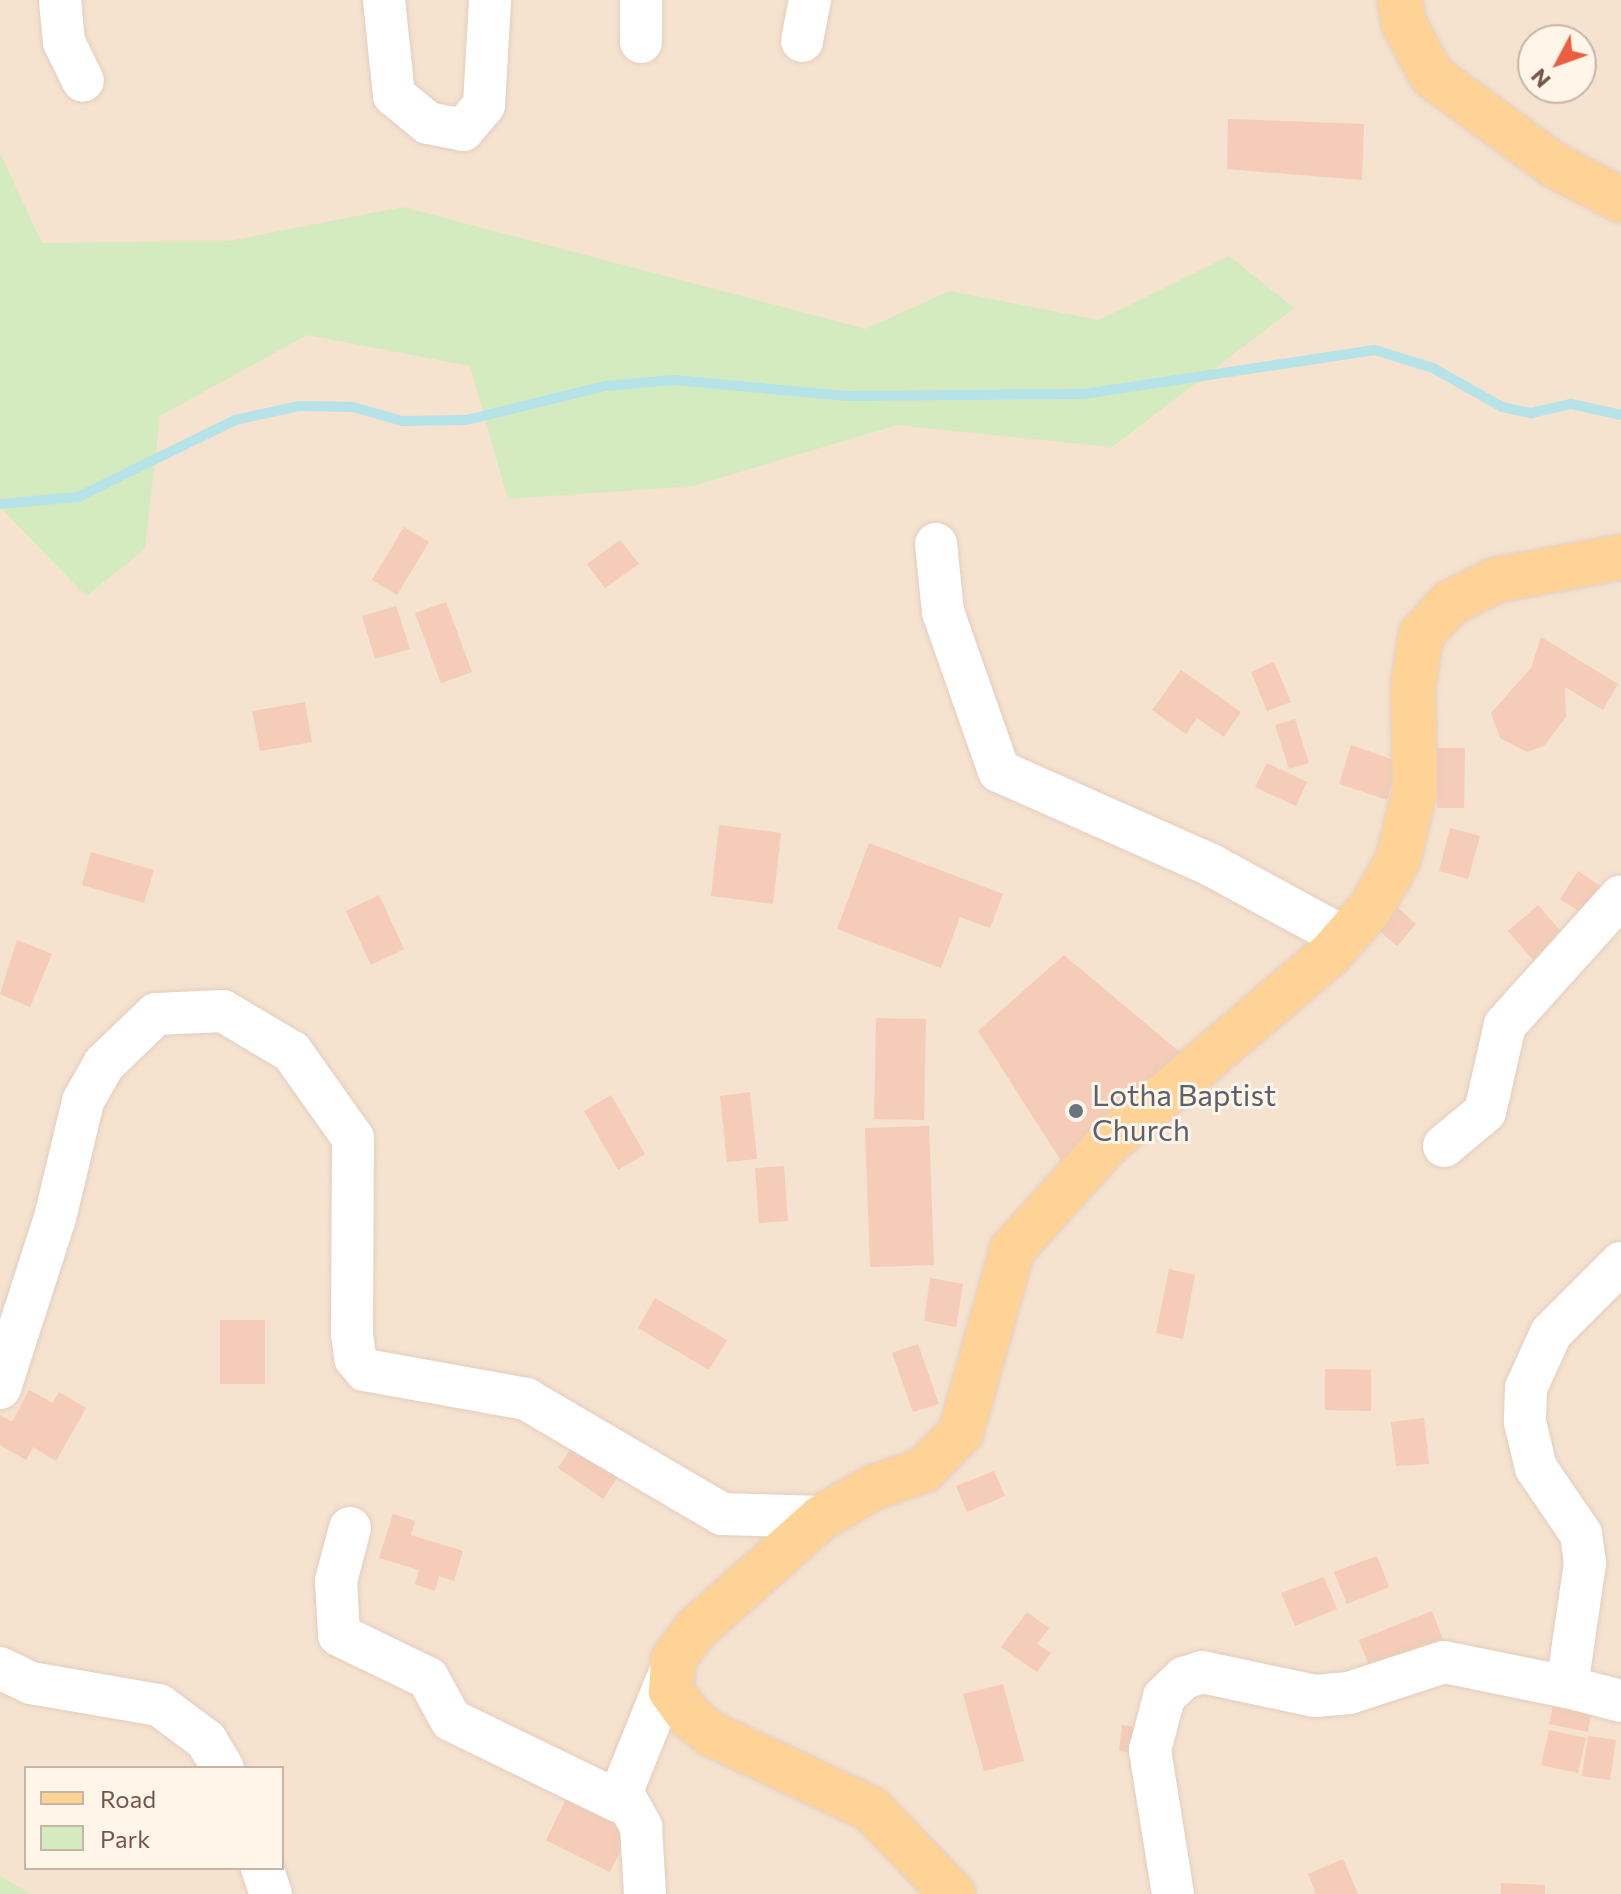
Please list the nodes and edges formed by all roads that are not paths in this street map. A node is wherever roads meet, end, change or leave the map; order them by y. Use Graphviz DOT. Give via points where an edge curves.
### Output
graph roads {
  1 [pos="60,0"];
  2 [pos="384,0"];
  3 [pos="490,0"];
  4 [pos="641,0"];
  5 [pos="810,0"];
  6 [pos="1400,0"];
  7 [pos="802,41"];
  8 [pos="641,42"];
  9 [pos="83,81"];
  10 [pos="1621,200"];
  11 [pos="936,544"];
  12 [pos="1621,557"];
  13 [pos="1621,896"];
  14 [pos="1345,938"];
  15 [pos="1444,1146"];
  16 [pos="1621,1263"];
  17 [pos="0,1388"];
  18 [pos="822,1517"];
  19 [pos="350,1528"];
  20 [pos="0,1668"];
  21 [pos="669,1675"];
  22 [pos="1567,1687"];
  23 [pos="1621,1701"];
  24 [pos="222,1766"];
  25 [pos="623,1794"];
  26 [pos="263,1870"];
  27 [pos="271,1894"];
  28 [pos="645,1894"];
  29 [pos="953,1894"];
  30 [pos="1173,1894"];
  1 -- 9 [label="street" via="64,42"];
  2 -- 3 [label="street" via="394,95 428,123 463,130 484,105"];
  4 -- 8 [label="street"];
  5 -- 7 [label="street"];
  6 -- 10 [label="main road" via="1404,24 1432,76 1554,165"];
  11 -- 14 [label="street" via="943,612 999,771 1151,836"];
  12 -- 14 [label="main road" via="1496,580 1450,603 1421,635 1413,686 1416,777 1398,860"];
  13 -- 15 [label="street" via="1505,1025 1485,1112"];
  14 -- 18 [label="main road" via="1107,1144 1012,1250 961,1432 924,1470 872,1488"];
  16 -- 22 [label="street" via="1551,1333 1526,1388 1528,1448 1581,1534 1585,1563"];
  17 -- 18 [label="street" via="55,1218 83,1101 104,1064 156,1014 223,1011 292,1052 353,1138 352,1333 355,1358 365,1370 526,1399 722,1514"];
  18 -- 21 [label="main road" via="695,1630"];
  19 -- 25 [label="street" via="336,1581 339,1635 428,1678 451,1720 618,1801"];
  20 -- 24 [label="street" via="63,1690 159,1705 206,1740"];
  21 -- 25 [label="street"];
  21 -- 29 [label="main road" via="671,1691 711,1734 871,1809"];
  22 -- 23 [label="street"];
  22 -- 30 [label="street" via="1444,1662 1349,1693 1315,1696 1202,1672 1184,1678 1164,1697 1150,1750"];
  25 -- 28 [label="street" via="641,1827"];
  26 -- 27 [label="street"];
}
